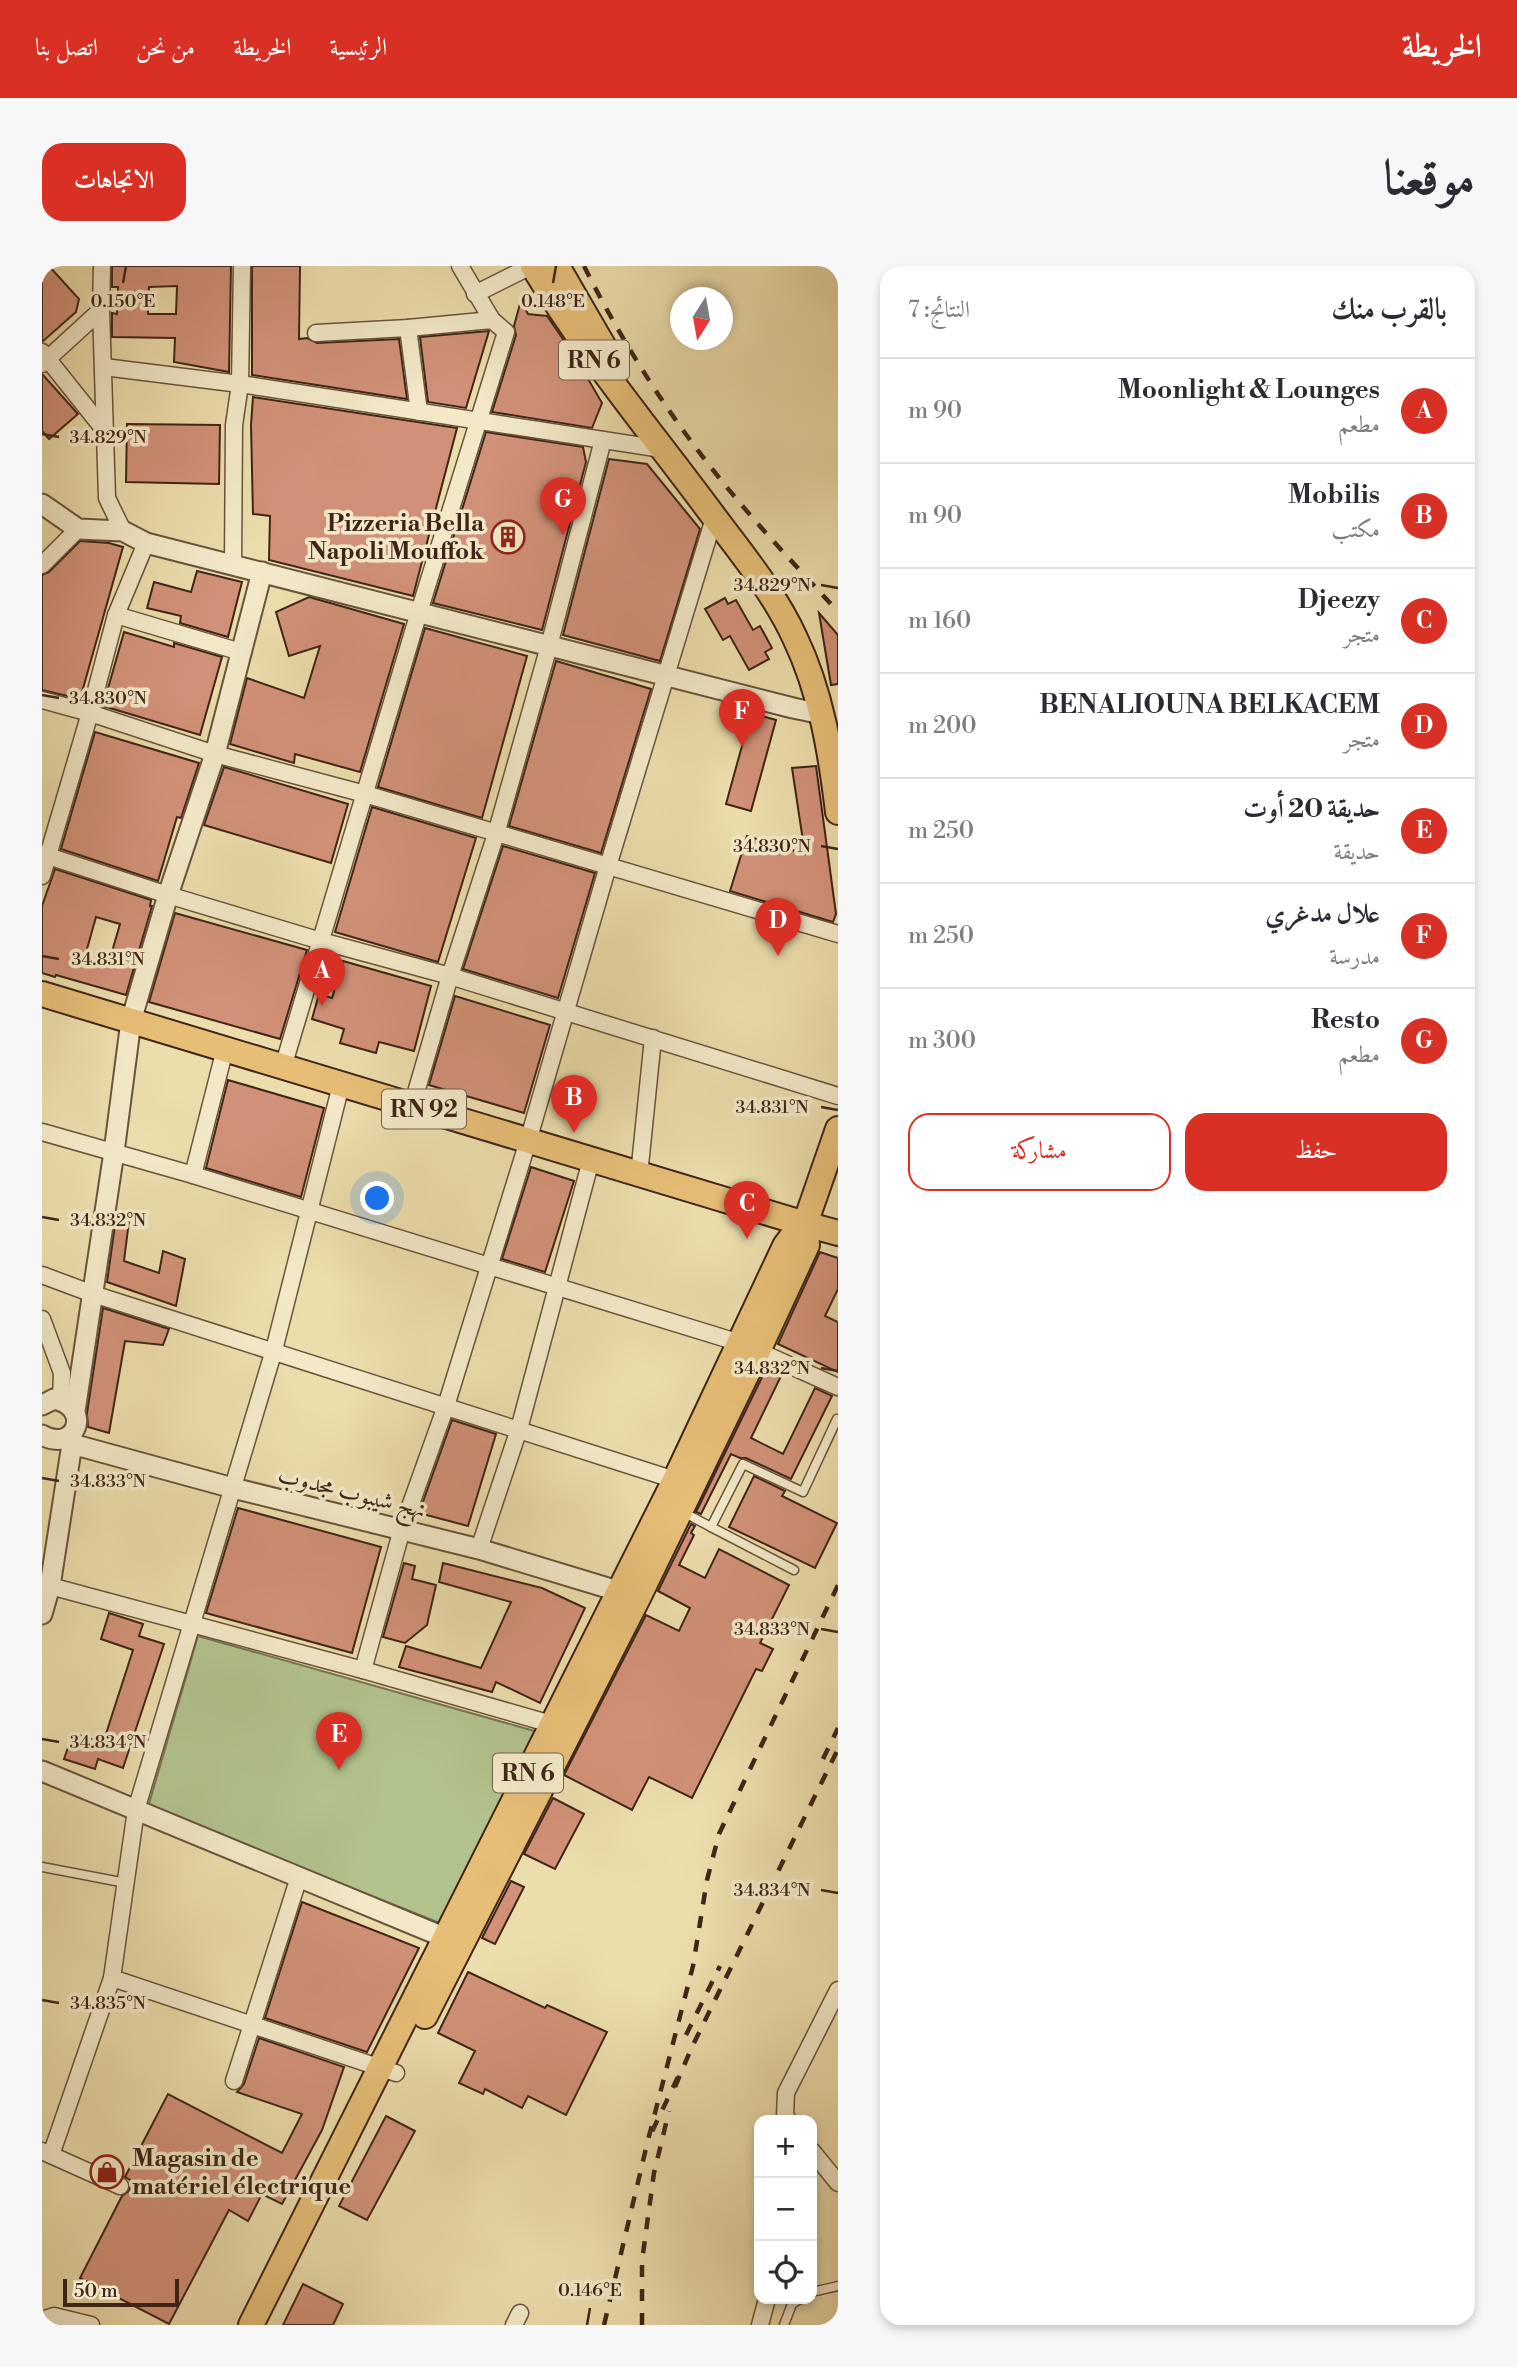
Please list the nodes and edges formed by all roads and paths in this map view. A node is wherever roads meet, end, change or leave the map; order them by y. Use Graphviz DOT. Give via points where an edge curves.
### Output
graph roads {
  1 [pos="102,266"];
  2 [pos="242,266"];
  3 [pos="460,266"];
  4 [pos="532,266"];
  5 [pos="557,266"];
  6 [pos="475,294"];
  7 [pos="101,310"];
  8 [pos="492,320"];
  9 [pos="408,328"];
  10 [pos="316,334"];
  11 [pos="44,358"];
  12 [pos="103,367"];
  13 [pos="240,384"];
  14 [pos="419,412"];
  15 [pos="478,421"];
  16 [pos="106,432"];
  17 [pos="603,440"];
  18 [pos="663,449"];
  19 [pos="42,504"];
  20 [pos="715,518"];
  21 [pos="78,529"];
  22 [pos="123,531"];
  23 [pos="146,544"];
  24 [pos="42,565"];
  25 [pos="233,566"];
  26 [pos="262,572"];
  27 [pos="419,612"];
  28 [pos="116,615"];
  29 [pos="549,646"];
  30 [pos="241,652"];
  31 [pos="667,676"];
  32 [pos="42,700"];
  33 [pos="90,713"];
  34 [pos="822,714"];
  35 [pos="833,738"];
  36 [pos="215,754"];
  37 [pos="365,793"];
  38 [pos="838,812"];
  39 [pos="496,834"];
  40 [pos="45,855"];
  41 [pos="608,866"];
  42 [pos="42,876"];
  43 [pos="168,895"];
  44 [pos="838,934"];
  45 [pos="321,941"];
  46 [pos="450,976"];
  47 [pos="42,994"];
  48 [pos="566,1012"];
  49 [pos="131,1021"];
  50 [pos="653,1038"];
  51 [pos="225,1049"];
  52 [pos="283,1067"];
  53 [pos="341,1084"];
  54 [pos="838,1096"];
  55 [pos="412,1106"];
  56 [pos="838,1129"];
  57 [pos="42,1132"];
  58 [pos="528,1141"];
  59 [pos="114,1152"];
  60 [pos="591,1160"];
  61 [pos="193,1175"];
  62 [pos="639,1175"];
  63 [pos="308,1211"];
  64 [pos="805,1224"];
  65 [pos="838,1233"];
  66 [pos="488,1267"];
  67 [pos="42,1275"];
  68 [pos="557,1288"];
  69 [pos="93,1294"];
  70 [pos="42,1319"];
  71 [pos="749,1347"];
  72 [pos="274,1350"];
  73 [pos="82,1372"];
  74 [pos="62,1373"];
  75 [pos="838,1387"];
  76 [pos="59,1406"];
  77 [pos="446,1406"];
  78 [pos="837,1419"];
  79 [pos="519,1429"];
  80 [pos="42,1435"];
  81 [pos="69,1439"];
  82 [pos="233,1488"];
  83 [pos="682,1493"];
  84 [pos="711,1527"];
  85 [pos="402,1529"];
  86 [pos="479,1549"];
  87 [pos="794,1570"];
  88 [pos="50,1586"];
  89 [pos="629,1594"];
  90 [pos="42,1614"];
  91 [pos="192,1623"];
  92 [pos="363,1670"];
  93 [pos="562,1727"];
  94 [pos="42,1771"];
  95 [pos="136,1810"];
  96 [pos="42,1867"];
  97 [pos="299,1877"];
  98 [pos="126,1883"];
  99 [pos="453,1940"];
  100 [pos="112,1978"];
  101 [pos="838,1990"];
  102 [pos="252,2024"];
  103 [pos="388,2070"];
  104 [pos="234,2081"];
  105 [pos="785,2115"];
  106 [pos="47,2153"];
  107 [pos="817,2157"];
  108 [pos="837,2181"];
  109 [pos="120,2186"];
  110 [pos="838,2286"];
  111 [pos="817,2291"];
  112 [pos="766,2304"];
  113 [pos="792,2304"];
  114 [pos="42,2320"];
  115 [pos="91,2325"];
  116 [pos="251,2325"];
  117 [pos="270,2325"];
  118 [pos="760,2325"];
  119 [pos="784,2325"];
  1 -- 7 [label="street"];
  2 -- 13 [label="street"];
  3 -- 6 [label="street"];
  4 -- 6 [label="street"];
  4 -- 18 [label="main road, RN 6"];
  5 -- 18 [label="main road, RN 6"];
  6 -- 8 [label="street"];
  7 -- 11 [label="street"];
  7 -- 12 [label="street"];
  8 -- 9 [label="street"];
  8 -- 15 [label="street" via="506,332"];
  9 -- 10 [label="street"];
  9 -- 14 [label="street"];
  11 -- 16 [label="street"];
  12 -- 13 [label="street"];
  12 -- 16 [label="street"];
  13 -- 14 [label="street"];
  13 -- 25 [label="street" via="234,425"];
  14 -- 15 [label="street"];
  15 -- 17 [label="street"];
  15 -- 27 [label="street"];
  16 -- 22 [label="street" via="107,498"];
  17 -- 18 [label="street"];
  17 -- 29 [label="street"];
  18 -- 20 [label="main road, RN 6"];
  19 -- 21 [label="street"];
  20 -- 31 [label="street"];
  20 -- 34 [label="main road, RN 6" via="796,638"];
  21 -- 22 [label="street"];
  21 -- 24 [label="street"];
  22 -- 23 [label="street"];
  23 -- 25 [label="street"];
  23 -- 28 [label="street"];
  25 -- 26 [label="street"];
  26 -- 27 [label="street"];
  26 -- 30 [label="street"];
  27 -- 29 [label="street"];
  27 -- 37 [label="street"];
  28 -- 30 [label="street"];
  28 -- 33 [label="street"];
  29 -- 31 [label="street"];
  29 -- 39 [label="street"];
  30 -- 36 [label="street"];
  31 -- 34 [label="street"];
  31 -- 41 [label="street"];
  32 -- 33 [label="street"];
  33 -- 36 [label="street"];
  33 -- 40 [label="street"];
  34 -- 35 [label="main road, RN 6"];
  35 -- 38 [label="main road, RN 6"];
  36 -- 37 [label="street"];
  36 -- 43 [label="street"];
  37 -- 39 [label="street"];
  37 -- 45 [label="street"];
  39 -- 41 [label="street"];
  39 -- 46 [label="street"];
  40 -- 42 [label="street"];
  40 -- 43 [label="street"];
  41 -- 44 [label="street"];
  41 -- 48 [label="street"];
  43 -- 45 [label="street"];
  43 -- 49 [label="street"];
  45 -- 46 [label="street"];
  45 -- 52 [label="street"];
  46 -- 48 [label="street"];
  46 -- 55 [label="street"];
  47 -- 49 [label="main road, RN 92"];
  48 -- 50 [label="street"];
  48 -- 58 [label="street"];
  49 -- 51 [label="main road, RN 92"];
  49 -- 59 [label="street"];
  50 -- 54 [label="street"];
  50 -- 62 [label="street"];
  51 -- 52 [label="main road, RN 92"];
  51 -- 61 [label="street"];
  52 -- 53 [label="main road, RN 92"];
  53 -- 55 [label="main road, RN 92"];
  53 -- 63 [label="street"];
  55 -- 58 [label="main road, RN 92"];
  56 -- 64 [label="main road, RN 6"];
  57 -- 59 [label="street"];
  58 -- 60 [label="main road, RN 92"];
  58 -- 66 [label="street"];
  59 -- 61 [label="street"];
  59 -- 69 [label="street"];
  60 -- 62 [label="main road, RN 92"];
  60 -- 68 [label="street"];
  61 -- 63 [label="street"];
  62 -- 64 [label="main road, RN 92"];
  63 -- 66 [label="street"];
  63 -- 72 [label="street"];
  64 -- 65 [label="main road, RN 92"];
  64 -- 71 [label="main road, RN 6" via="785,1246"];
  66 -- 68 [label="street"];
  66 -- 77 [label="street"];
  67 -- 69 [label="street"];
  68 -- 71 [label="street"];
  68 -- 79 [label="street"];
  69 -- 72 [label="street"];
  69 -- 73 [label="street"];
  70 -- 74 [label="street"];
  71 -- 75 [label="street"];
  71 -- 83 [label="main road, RN 6"];
  72 -- 77 [label="street"];
  72 -- 82 [label="street"];
  73 -- 74 [label="street"];
  73 -- 76 [label="street"];
  74 -- 76 [label="street"];
  76 -- 81 [label="street" via="77,1423"];
  77 -- 79 [label="street"];
  77 -- 85 [label="street"];
  78 -- 84 [label="lane" via="803,1492 743,1464"];
  79 -- 83 [label="street"];
  79 -- 86 [label="street"];
  80 -- 81 [label="street, نهج شيبوب مجدوب" via="52,1441"];
  81 -- 82 [label="street, نهج شيبوب مجدوب"];
  81 -- 88 [label="street"];
  82 -- 85 [label="street, نهج شيبوب مجدوب"];
  82 -- 91 [label="street"];
  83 -- 84 [label="lane"];
  83 -- 89 [label="main road, RN 6"];
  84 -- 87 [label="lane"];
  85 -- 86 [label="street, نهج شيبوب مجدوب"];
  85 -- 92 [label="street"];
  86 -- 89 [label="street, نهج شيبوب مجدوب"];
  88 -- 90 [label="street"];
  88 -- 91 [label="street"];
  89 -- 93 [label="main road, RN 6"];
  91 -- 92 [label="street"];
  91 -- 95 [label="street"];
  92 -- 93 [label="street"];
  93 -- 99 [label="main road, RN 6"];
  94 -- 95 [label="street"];
  95 -- 97 [label="street"];
  95 -- 98 [label="street"];
  96 -- 98 [label="lane"];
  97 -- 99 [label="street"];
  97 -- 102 [label="street"];
  98 -- 100 [label="street"];
  99 -- 103 [label="main road, RN 6"];
  100 -- 102 [label="street"];
  100 -- 106 [label="street"];
  101 -- 105 [label="street" via="786,2093"];
  102 -- 103 [label="street"];
  102 -- 104 [label="street"];
  103 -- 116 [label="main road, RN 6"];
  103 -- 117 [label="main road, RN 6"];
  106 -- 109 [label="street"];
  107 -- 108 [label="street"];
  110 -- 111 [label="lane"];
  112 -- 118 [label="street"];
  113 -- 119 [label="lane"];
  114 -- 115 [label="street" via="54,2316"];
}
